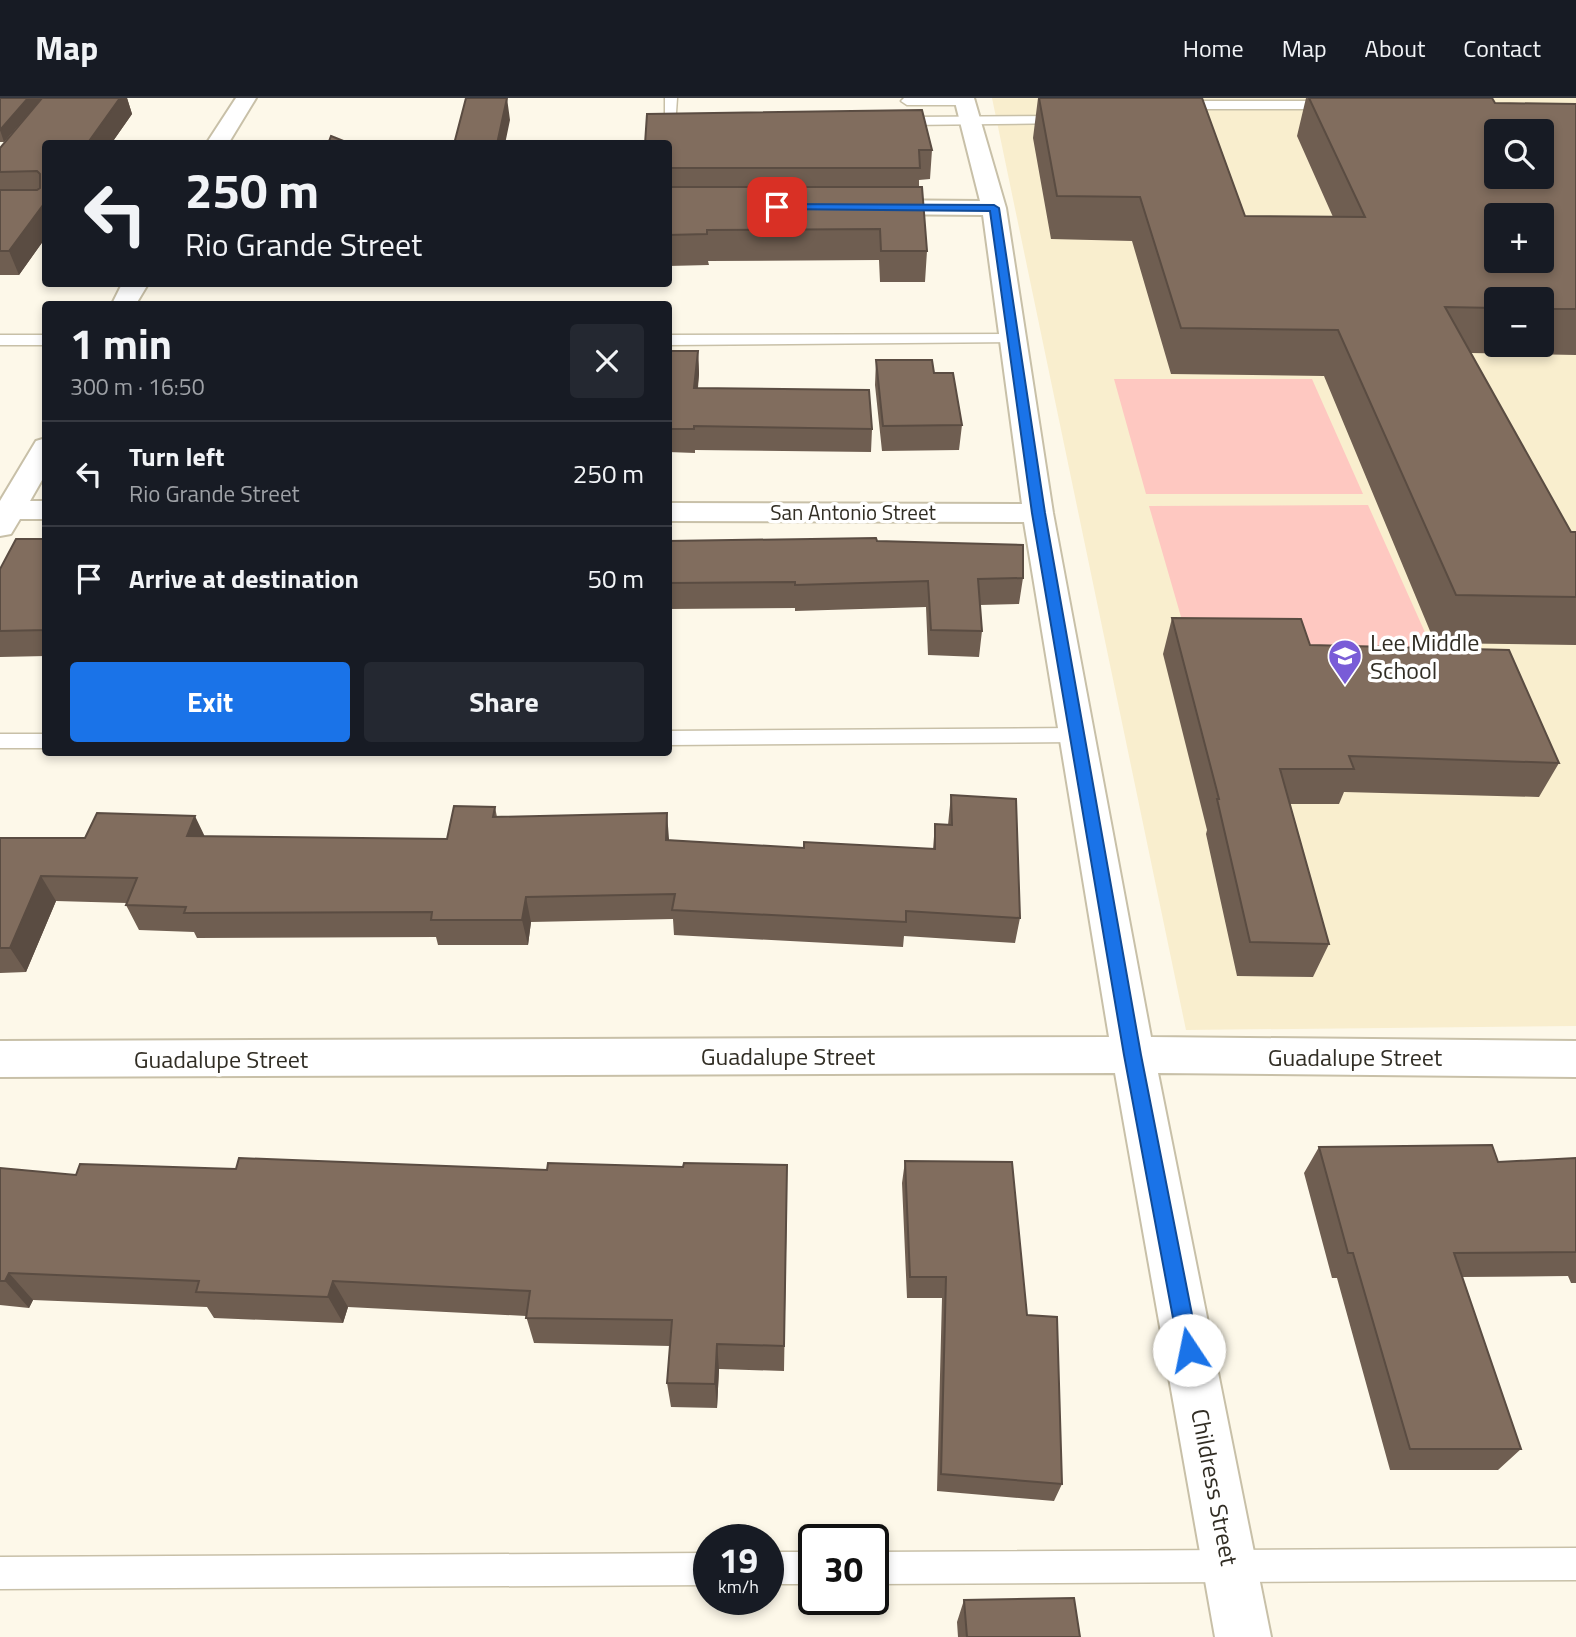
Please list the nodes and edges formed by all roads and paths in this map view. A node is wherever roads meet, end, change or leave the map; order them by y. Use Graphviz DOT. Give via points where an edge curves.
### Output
graph roads {
  1 [pos="246,98"];
  2 [pos="671,98"];
  3 [pos="907,101"];
  4 [pos="1353,105"];
  5 [pos="966,107"];
  6 [pos="1163,114"];
  7 [pos="1080,120"];
  8 [pos="908,121"];
  9 [pos="671,124"];
  10 [pos="220,140"];
  11 [pos="845,207"];
  12 [pos="994,208"];
  13 [pos="1013,339"];
  14 [pos="0,340"];
  15 [pos="42,340"];
  16 [pos="672,340"];
  17 [pos="42,454"];
  18 [pos="42,511"];
  19 [pos="672,512"];
  20 [pos="1038,513"];
  21 [pos="4,516"];
  22 [pos="1077,735"];
  23 [pos="672,738"];
  24 [pos="0,741"];
  25 [pos="42,741"];
  26 [pos="1133,1055"];
  27 [pos="0,1059"];
  28 [pos="1576,1059"];
  29 [pos="1576,1564"];
  30 [pos="1230,1565"];
  31 [pos="889,1567"];
  32 [pos="693,1569"];
  33 [pos="0,1573"];
  34 [pos="1243,1637"];
  1 -- 10 [label="street"];
  2 -- 9 [label="lane"];
  3 -- 5 [label="lane"];
  4 -- 6 [label="lane" via="1204,105"];
  5 -- 7 [label="lane"];
  5 -- 8 [label="lane"];
  5 -- 12 [label="street, Childress Street"];
  11 -- 12 [label="street"];
  12 -- 13 [label="street, Childress Street"];
  13 -- 16 [label="lane"];
  13 -- 20 [label="street, Childress Street"];
  14 -- 15 [label="lane"];
  17 -- 21 [label="street"];
  18 -- 21 [label="street"];
  19 -- 20 [label="street, San Antonio Street"];
  20 -- 22 [label="street, Childress Street"];
  22 -- 23 [label="lane"];
  22 -- 26 [label="street, Childress Street"];
  24 -- 25 [label="lane"];
  26 -- 27 [label="street, Guadalupe Street"];
  26 -- 28 [label="street, Guadalupe Street"];
  26 -- 30 [label="street, Childress Street"];
  29 -- 30 [label="lane"];
  30 -- 31 [label="lane"];
  30 -- 34 [label="street, Childress Street"];
  32 -- 33 [label="lane"];
}
